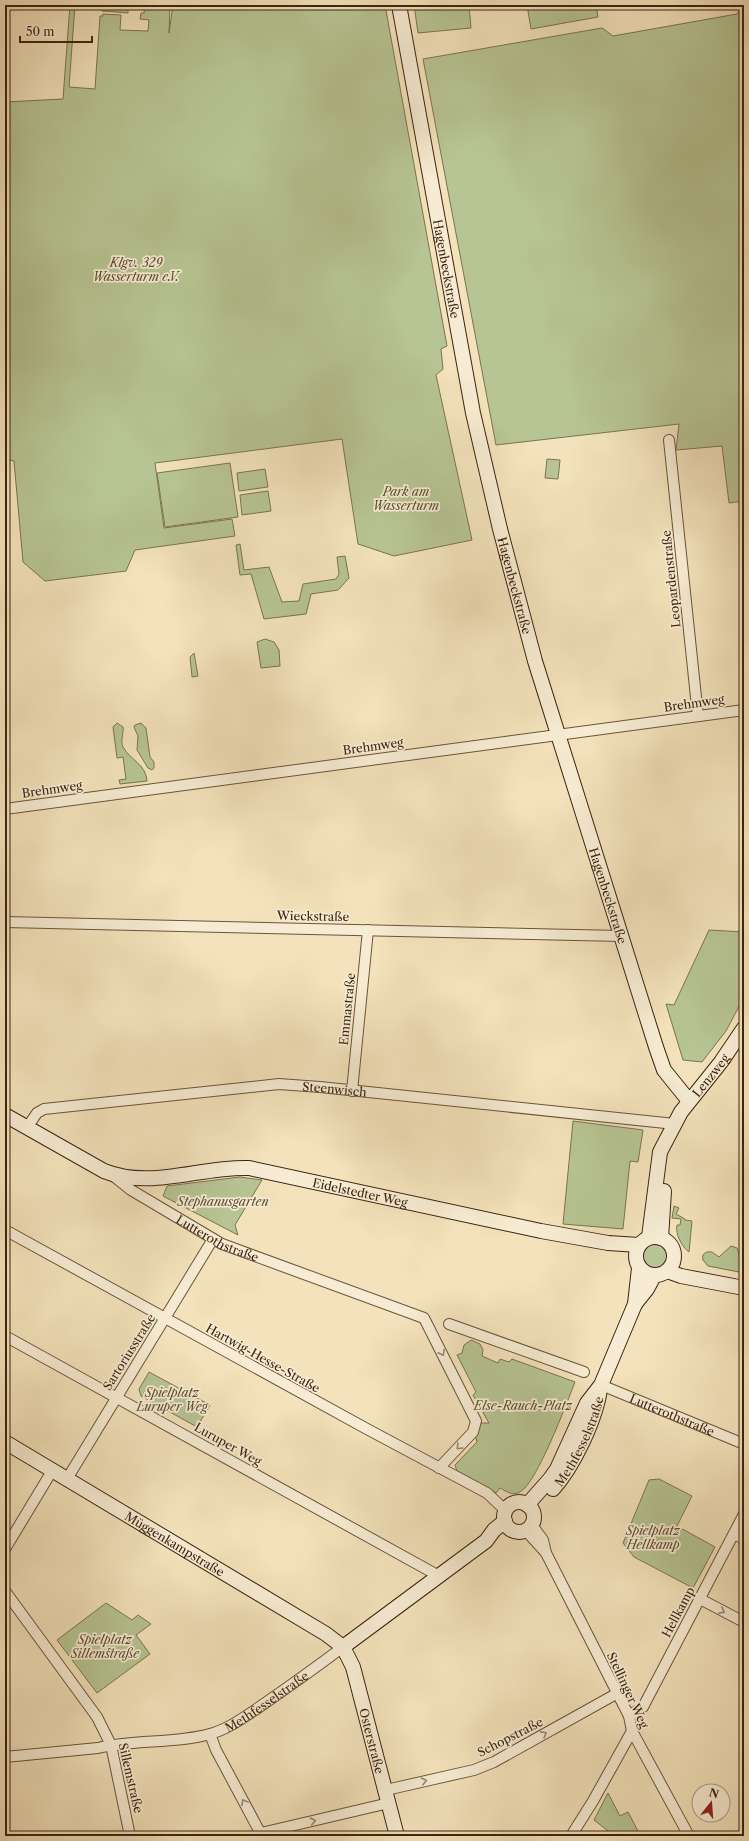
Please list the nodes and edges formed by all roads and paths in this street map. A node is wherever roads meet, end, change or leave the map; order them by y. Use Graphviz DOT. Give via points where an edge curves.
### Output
graph roads {
  1 [pos="400,5"];
  2 [pos="669,440"];
  3 [pos="744,710"];
  4 [pos="698,716"];
  5 [pos="558,734"];
  6 [pos="5,809"];
  7 [pos="5,922"];
  8 [pos="368,930"];
  9 [pos="621,936"];
  10 [pos="744,1028"];
  11 [pos="352,1090"];
  12 [pos="689,1101"];
  13 [pos="5,1115"];
  14 [pos="674,1124"];
  15 [pos="28,1126"];
  16 [pos="111,1174"];
  17 [pos="5,1230"];
  18 [pos="212,1239"];
  19 [pos="645,1249"];
  20 [pos="674,1258"];
  21 [pos="660,1274"];
  22 [pos="707,1280"];
  23 [pos="744,1288"];
  24 [pos="635,1304"];
  25 [pos="165,1319"];
  26 [pos="448,1324"];
  27 [pos="5,1336"];
  28 [pos="584,1372"];
  29 [pos="600,1385"];
  30 [pos="116,1397"];
  31 [pos="5,1442"];
  32 [pos="744,1444"];
  33 [pos="439,1468"];
  34 [pos="52,1471"];
  35 [pos="67,1479"];
  36 [pos="744,1514"];
  37 [pos="529,1518"];
  38 [pos="507,1520"];
  39 [pos="734,1534"];
  40 [pos="744,1539"];
  41 [pos="5,1549"];
  42 [pos="439,1576"];
  43 [pos="5,1591"];
  44 [pos="700,1599"];
  45 [pos="744,1622"];
  46 [pos="342,1647"];
  47 [pos="616,1694"];
  48 [pos="629,1716"];
  49 [pos="632,1731"];
  50 [pos="210,1734"];
  51 [pos="111,1745"];
  52 [pos="5,1757"];
  53 [pos="388,1796"];
  54 [pos="262,1835"];
  55 [pos="130,1836"];
  56 [pos="397,1836"];
  57 [pos="571,1836"];
  58 [pos="689,1836"];
  1 -- 5 [label="street, Hagenbeckstraße" via="473,413 535,661"];
  2 -- 4 [label="street, Leopardenstraße"];
  3 -- 4 [label="street, Brehmweg"];
  4 -- 5 [label="street, Brehmweg"];
  5 -- 6 [label="street, Brehmweg"];
  5 -- 9 [label="street, Hagenbeckstraße"];
  7 -- 8 [label="street, Wieckstraße"];
  8 -- 9 [label="street, Wieckstraße"];
  8 -- 11 [label="street, Emmastraße"];
  9 -- 12 [label="street, Hagenbeckstraße" via="664,1070"];
  10 -- 12 [label="street, Lenzweg" via="721,1062"];
  11 -- 14 [label="street, Steenwisch"];
  11 -- 15 [label="street, Steenwisch" via="279,1084 168,1094 44,1109 37,1113"];
  12 -- 14 [label="street"];
  13 -- 15 [label="street"];
  14 -- 19 [label="street" via="657,1163"];
  15 -- 16 [label="street, Lutterothstraße"];
  16 -- 18 [label="street, Lutterothstraße" via="131,1190"];
  16 -- 19 [label="street, Eidelstedter Weg" via="140,1179 249,1168 541,1231"];
  17 -- 25 [label="street, Hartwig-Hesse-Straße"];
  18 -- 25 [label="street, Sartoriusstraße"];
  18 -- 33 [label="street, Lutterothstraße, one-way" via="424,1318 476,1421 472,1432"];
  19 -- 20 [label="street" via="670,1244"];
  19 -- 21 [label="street" via="648,1274"];
  19 -- 24 [label="street, Methfesselstraße"];
  20 -- 21 [label="street, Methfesselstraße" via="671,1267"];
  20 -- 22 [label="street"];
  21 -- 22 [label="street"];
  21 -- 24 [label="street, Methfesselstraße"];
  22 -- 23 [label="street"];
  24 -- 29 [label="street, Methfesselstraße"];
  25 -- 30 [label="street, Sartoriusstraße"];
  25 -- 33 [label="street, Hartwig-Hesse-Straße"];
  26 -- 28 [label="street"];
  27 -- 30 [label="street, Luruper Weg"];
  29 -- 32 [label="street, Lutterothstraße"];
  29 -- 37 [label="street, Methfesselstraße" via="587,1403 557,1469 538,1494"];
  30 -- 35 [label="street, Sartoriusstraße"];
  30 -- 42 [label="street, Luruper Weg"];
  31 -- 34 [label="street, Müggenkampstraße"];
  33 -- 38 [label="street, Hartwig-Hesse-Straße" via="487,1493"];
  34 -- 35 [label="street, Müggenkampstraße"];
  34 -- 41 [label="street"];
  35 -- 46 [label="street, Müggenkampstraße" via="326,1634"];
  36 -- 39 [label="street, Hellkamp"];
  37 -- 38 [label="street" via="518,1532"];
  37 -- 38 [label="street, Methfesselstraße" via="520,1503 514,1504"];
  37 -- 47 [label="street, Stellinger Weg"];
  38 -- 42 [label="street, Methfesselstraße" via="499,1537 486,1541"];
  39 -- 40 [label="street"];
  39 -- 44 [label="street, Hellkamp"];
  42 -- 46 [label="street, Methfesselstraße"];
  43 -- 51 [label="street, Sillemstraße" via="97,1717"];
  44 -- 45 [label="street, one-way"];
  44 -- 48 [label="street, Hellkamp" via="643,1707"];
  46 -- 50 [label="street, Methfesselstraße" via="247,1715"];
  46 -- 53 [label="street, Osterstraße" via="353,1667"];
  47 -- 48 [label="street, Stellinger Weg"];
  53 -- 47 [label="street, Schopstraße, one-way" via="494,1762"];
  48 -- 49 [label="street, Stellinger Weg"];
  49 -- 57 [label="street"];
  49 -- 58 [label="street, Stellinger Weg"];
  50 -- 51 [label="street, Methfesselstraße"];
  54 -- 50 [label="street, one-way"];
  51 -- 52 [label="street, Methfesselstraße"];
  51 -- 55 [label="street, Sillemstraße"];
  54 -- 53 [label="street, Schopstraße, one-way"];
  53 -- 56 [label="street, Osterstraße"];
}
